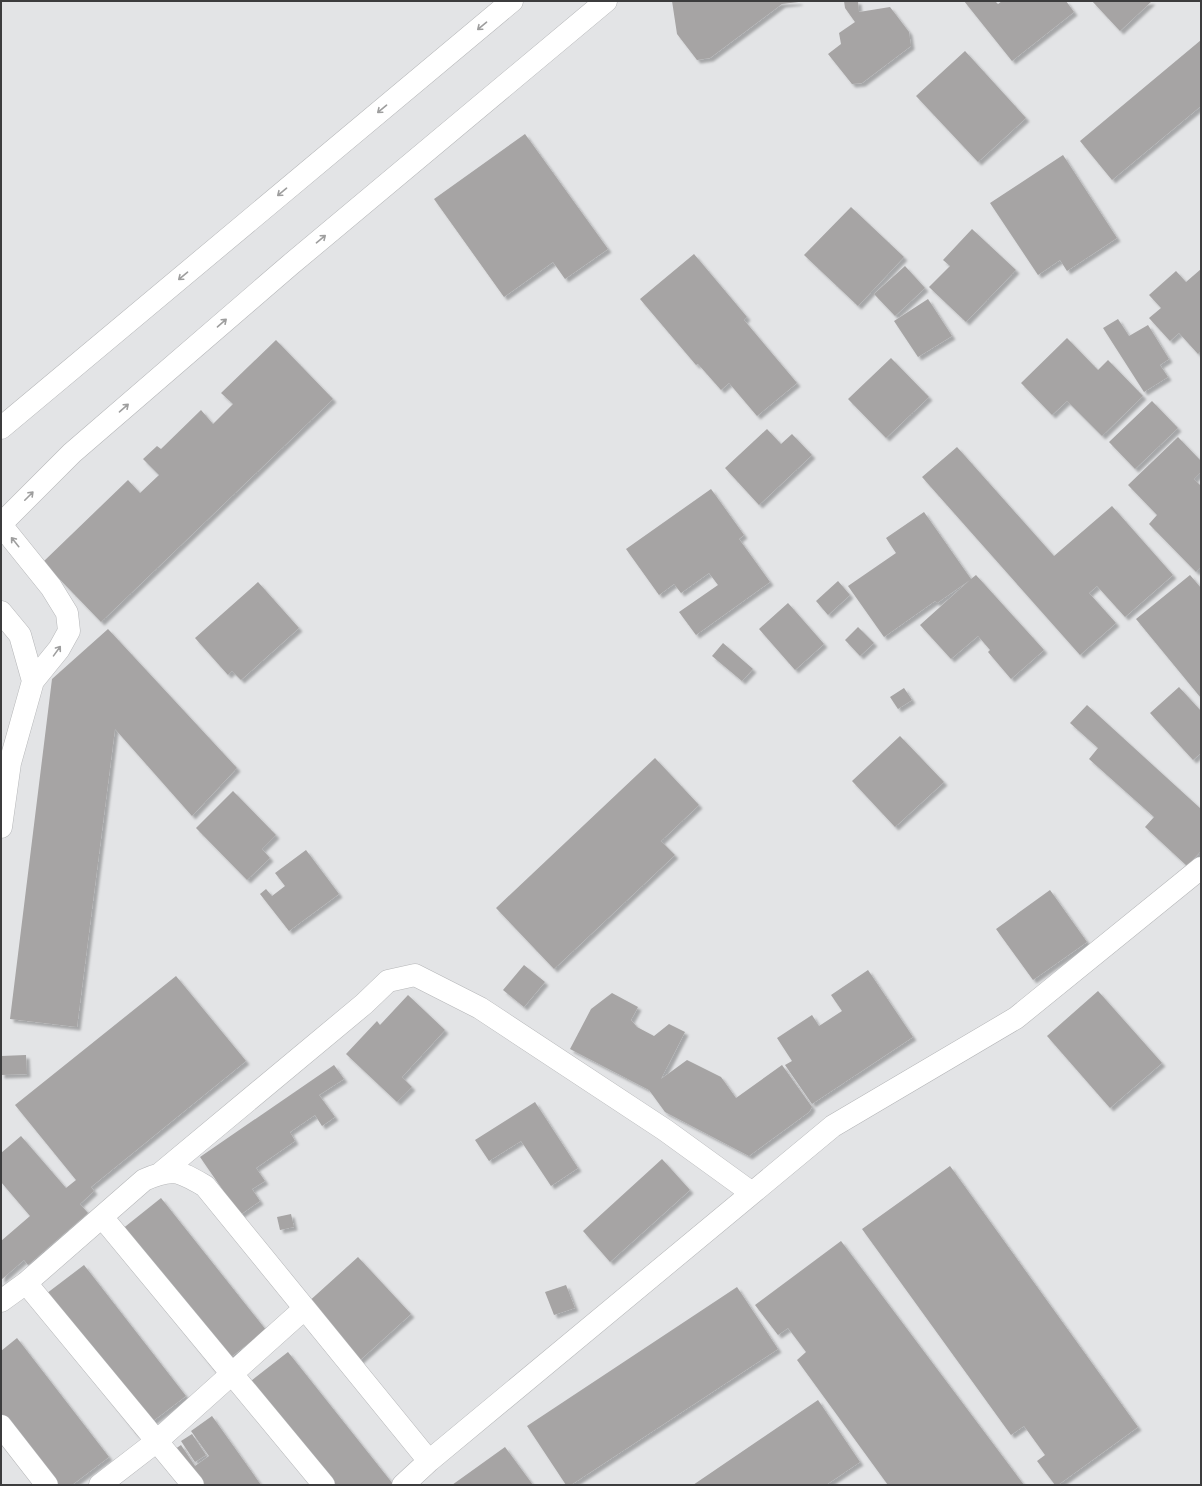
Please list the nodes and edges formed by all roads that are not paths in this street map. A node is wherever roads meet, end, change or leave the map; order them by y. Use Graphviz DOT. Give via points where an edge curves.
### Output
graph roads {
  1 [pos="512,1"];
  2 [pos="606,1"];
  3 [pos="1,428"];
  4 [pos="1,524"];
  5 [pos="1,612"];
  6 [pos="33,681"];
  7 [pos="1,827"];
  8 [pos="1201,868"];
  9 [pos="162,1172"];
  10 [pos="752,1192"];
  11 [pos="102,1217"];
  12 [pos="26,1283"];
  13 [pos="1,1301"];
  14 [pos="304,1309"];
  15 [pos="231,1374"];
  16 [pos="1,1426"];
  17 [pos="157,1441"];
  18 [pos="429,1461"];
  19 [pos="47,1485"];
  20 [pos="100,1485"];
  21 [pos="193,1485"];
  22 [pos="324,1485"];
  23 [pos="404,1485"];
  1 -- 3 [label="street, one-way"];
  4 -- 2 [label="street, one-way" via="90,438 290,265"];
  6 -- 4 [label="street, one-way" via="59,650 69,631 67,613 51,587"];
  5 -- 6 [label="street" via="20,635"];
  6 -- 7 [label="street" via="10,763"];
  8 -- 10 [label="street" via="1016,1018 832,1126"];
  9 -- 10 [label="street" via="364,1004 388,981 415,975 480,1008 665,1130"];
  9 -- 11 [label="street" via="144,1180"];
  9 -- 14 [label="street" via="182,1173 205,1186"];
  10 -- 18 [label="street"];
  11 -- 12 [label="street"];
  11 -- 15 [label="street"];
  12 -- 13 [label="street"];
  12 -- 17 [label="street"];
  14 -- 15 [label="street"];
  14 -- 18 [label="street"];
  15 -- 17 [label="street"];
  15 -- 22 [label="street"];
  16 -- 19 [label="street"];
  17 -- 20 [label="street"];
  17 -- 21 [label="street"];
  18 -- 23 [label="street"];
}
